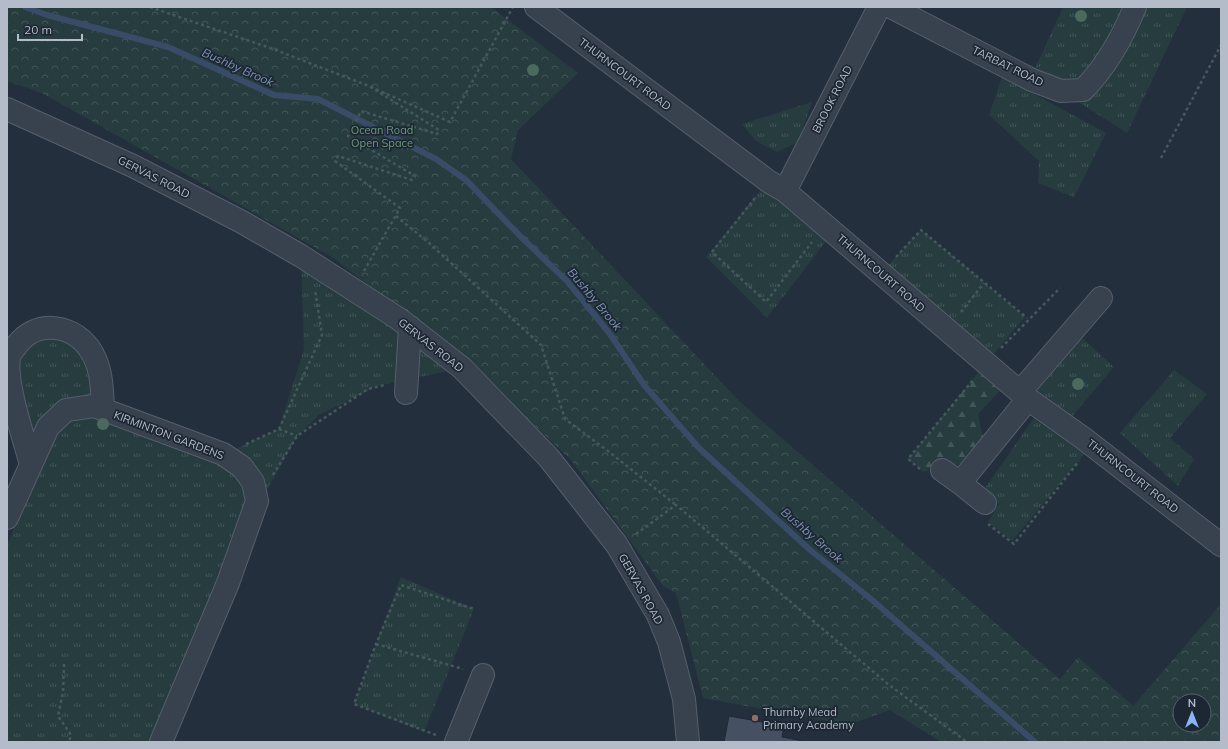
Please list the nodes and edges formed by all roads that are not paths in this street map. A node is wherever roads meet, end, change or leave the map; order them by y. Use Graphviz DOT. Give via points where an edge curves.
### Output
graph roads {
  1 [pos="536,7"];
  2 [pos="879,7"];
  3 [pos="891,7"];
  4 [pos="1135,7"];
  5 [pos="7,109"];
  6 [pos="776,186"];
  7 [pos="1101,298"];
  8 [pos="410,327"];
  9 [pos="407,386"];
  10 [pos="1024,396"];
  11 [pos="103,409"];
  12 [pos="31,465"];
  13 [pos="942,470"];
  14 [pos="960,483"];
  15 [pos="985,503"];
  16 [pos="7,518"];
  17 [pos="1218,537"];
  18 [pos="483,675"];
  19 [pos="448,739"];
  20 [pos="161,742"];
  21 [pos="688,742"];
  1 -- 6 [label="street, THURNCOURT ROAD"];
  2 -- 6 [label="street, BROOK ROAD"];
  3 -- 4 [label="street, TARBAT ROAD" via="1032,80 1061,91 1083,90 1098,74"];
  5 -- 8 [label="street, GERVAS ROAD" via="134,166 242,222 311,262"];
  6 -- 10 [label="street, THURNCOURT ROAD"];
  7 -- 10 [label="street"];
  8 -- 9 [label="street"];
  8 -- 21 [label="street, GERVAS ROAD" via="462,368 544,452 617,546 658,615 669,642 684,699"];
  10 -- 14 [label="street"];
  10 -- 17 [label="street, THURNCOURT ROAD"];
  11 -- 12 [label="street, KIRMINTON GARDENS" via="94,406 66,410 48,428"];
  11 -- 12 [label="street" via="98,366 89,348 76,336 62,329 46,327 31,331 9,356 8,373"];
  11 -- 20 [label="street, KIRMINTON GARDENS" via="224,454 242,467 253,482 257,501 228,583"];
  12 -- 16 [label="street, KIRMINTON GARDENS"];
  13 -- 14 [label="street"];
  14 -- 15 [label="street"];
  18 -- 19 [label="street"];
}
